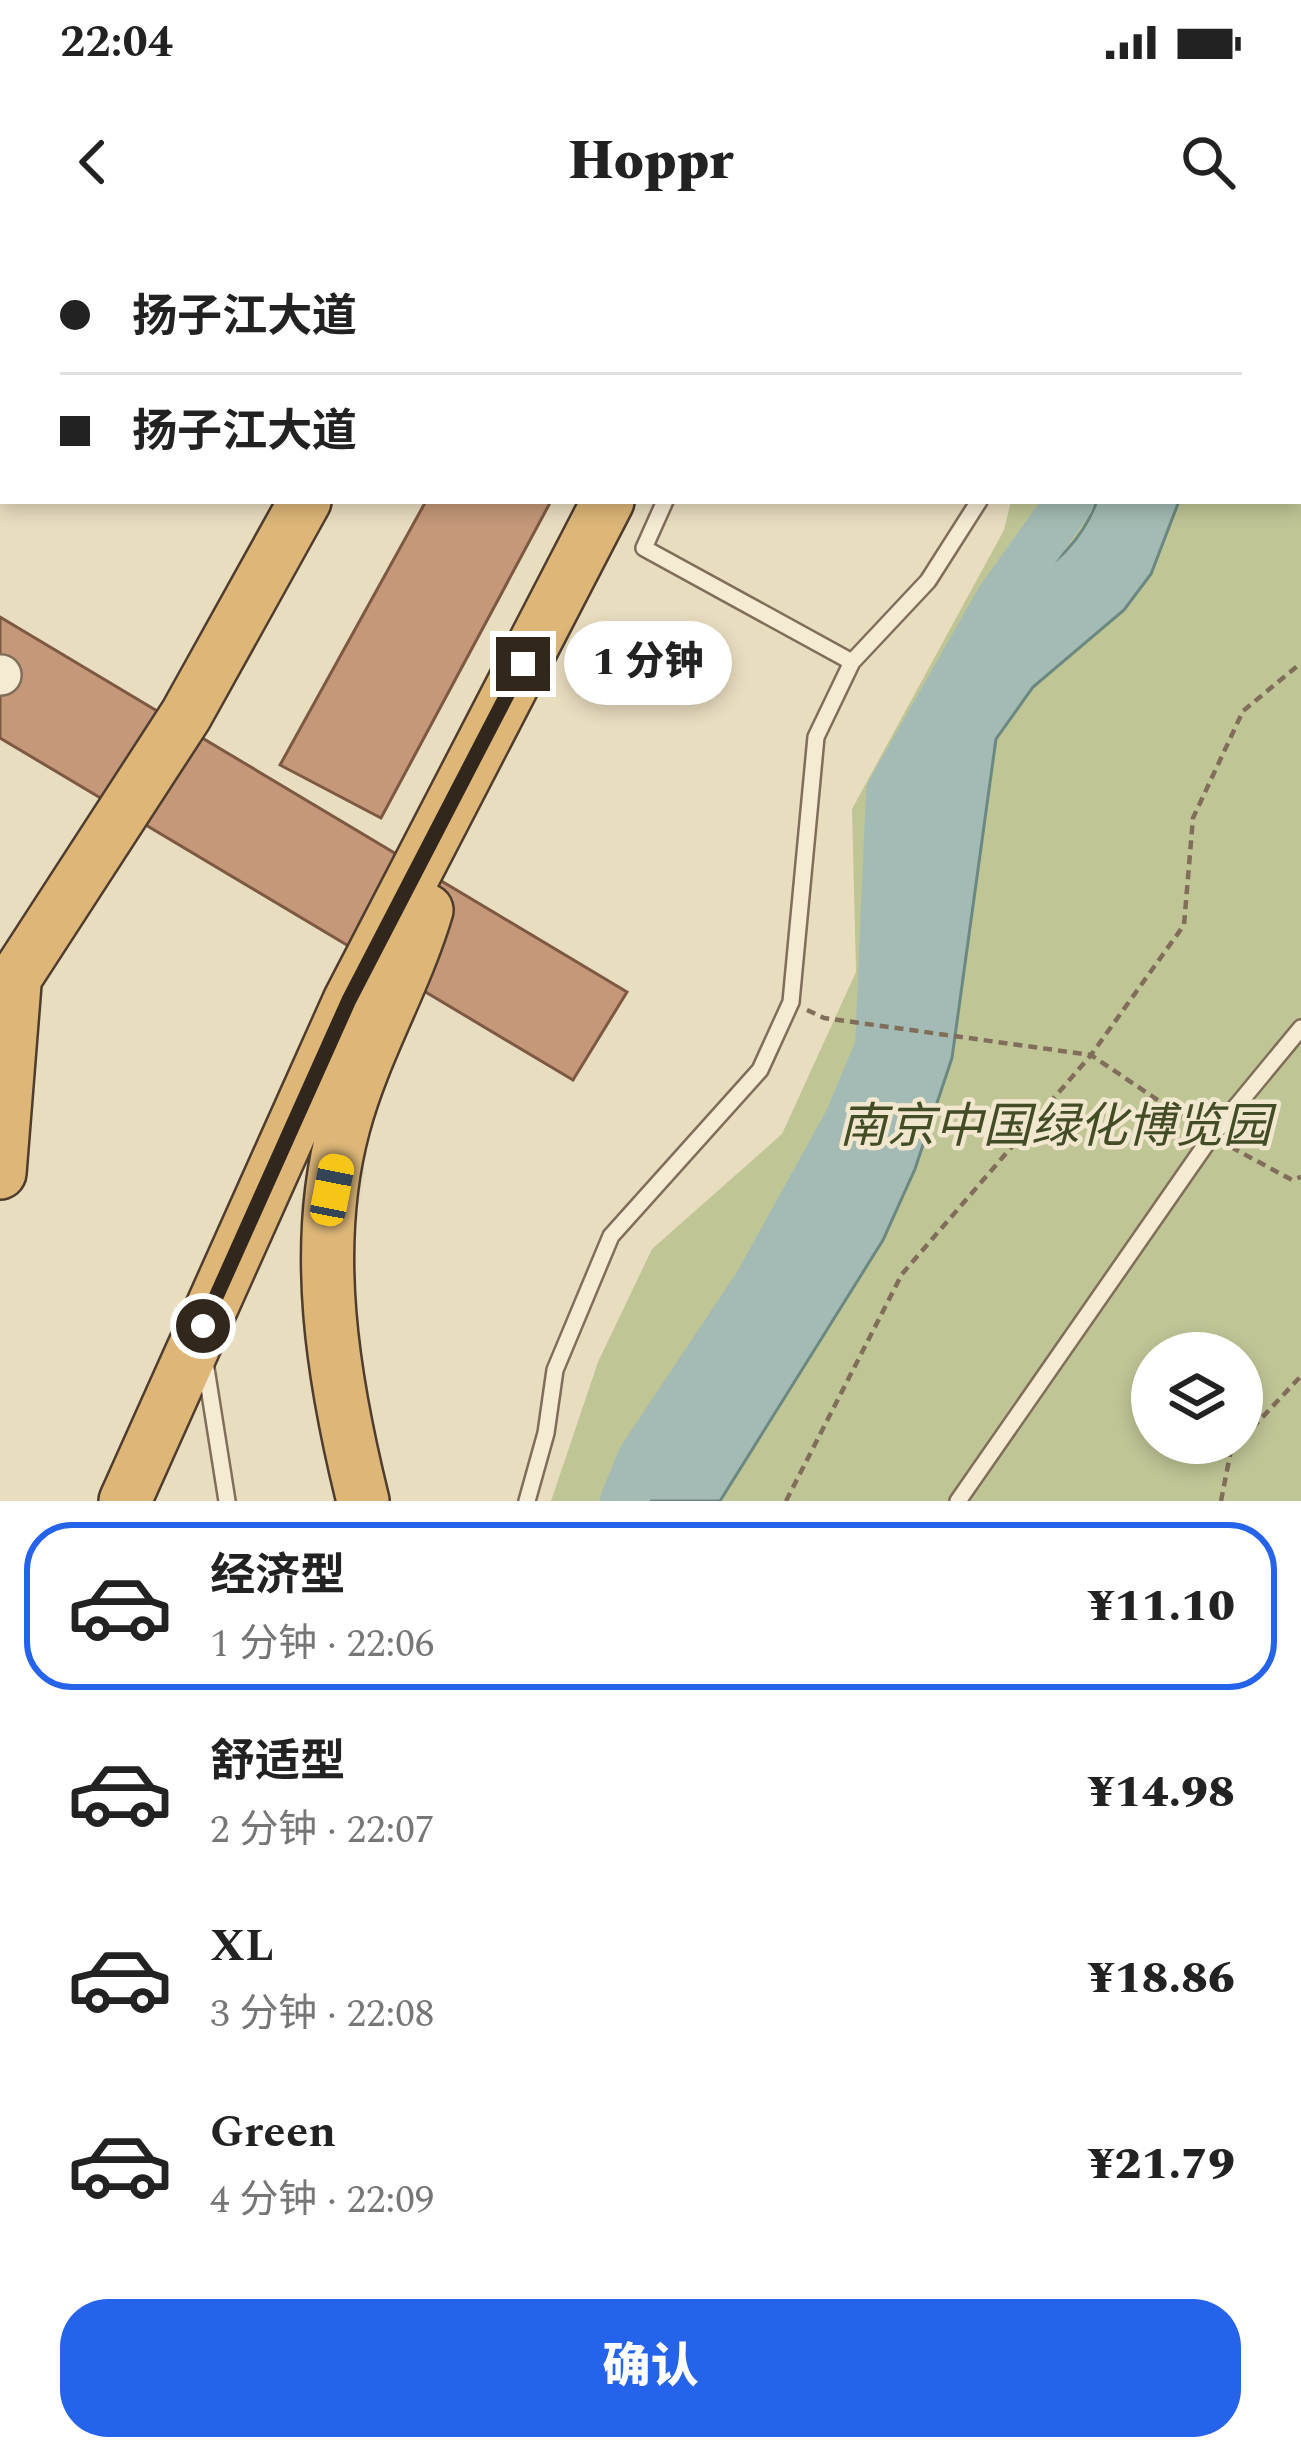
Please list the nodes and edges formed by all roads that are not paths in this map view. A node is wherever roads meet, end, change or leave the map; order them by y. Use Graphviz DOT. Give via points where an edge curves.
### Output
graph roads {
  1 [pos="303,504"];
  2 [pos="606,504"];
  3 [pos="664,504"];
  4 [pos="977,504"];
  5 [pos="852,662"];
  6 [pos="467,771"];
  7 [pos="8,997"];
  8 [pos="1301,1028"];
  9 [pos="0,1173"];
  10 [pos="203,1326"];
  11 [pos="125,1501"];
  12 [pos="227,1501"];
  13 [pos="363,1501"];
  14 [pos="527,1501"];
  15 [pos="958,1501"];
  1 -- 7 [label="highway" via="186,715"];
  2 -- 6 [label="highway"];
  3 -- 5 [label="lane" via="644,548"];
  4 -- 5 [label="lane" via="928,581"];
  5 -- 14 [label="lane" via="816,737 791,1002 760,1070 611,1236 555,1370"];
  6 -- 10 [label="highway" via="349,1000"];
  6 -- 13 [label="highway" via="419,935 344,1126 332,1190 328,1310"];
  7 -- 9 [label="highway"];
  8 -- 15 [label="lane" via="1210,1136"];
  10 -- 11 [label="highway"];
  10 -- 12 [label="lane"];
}
